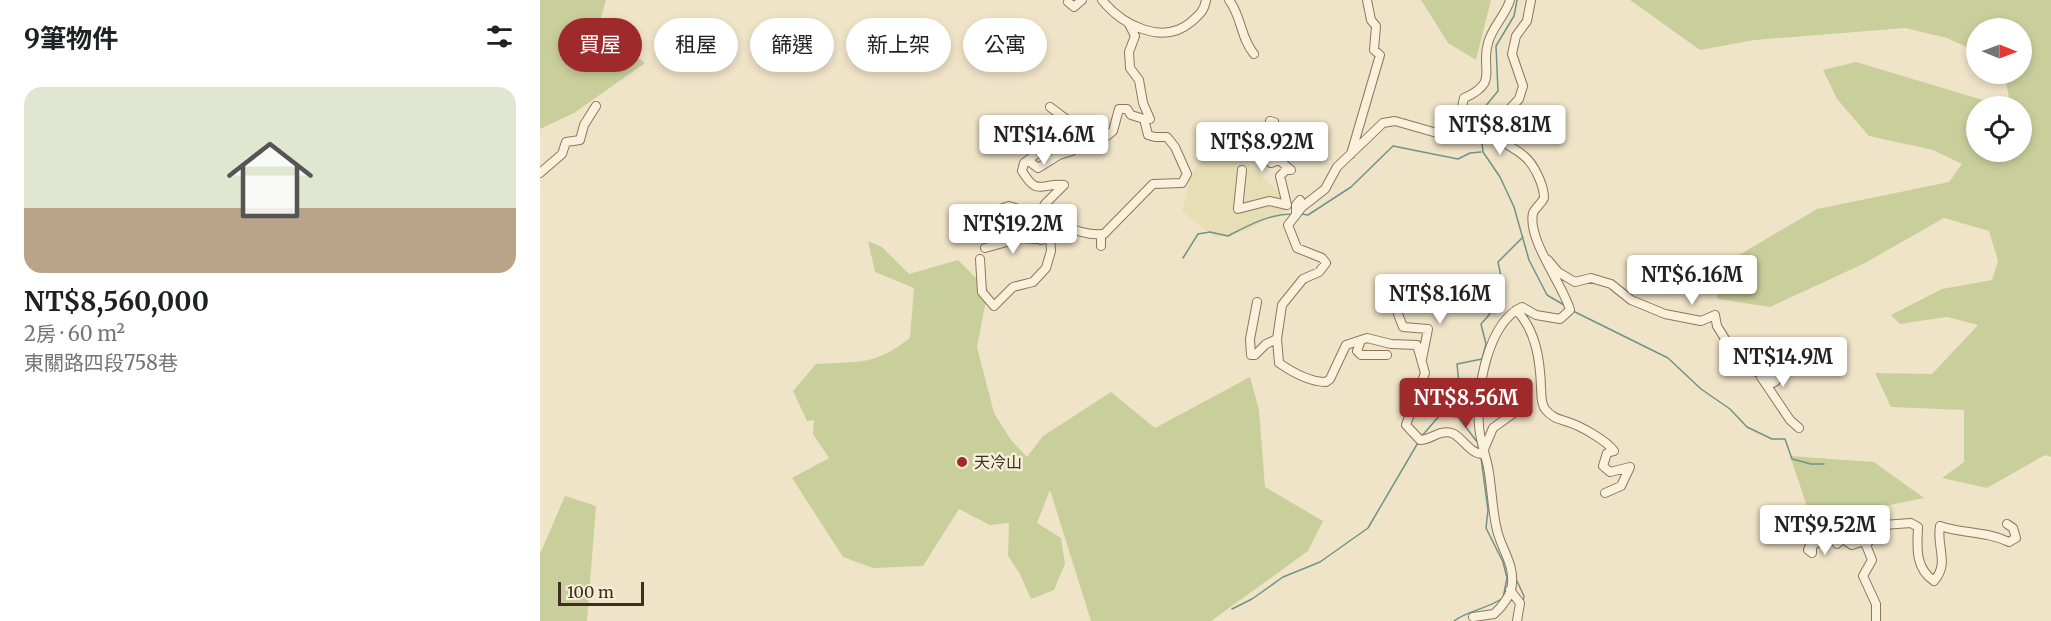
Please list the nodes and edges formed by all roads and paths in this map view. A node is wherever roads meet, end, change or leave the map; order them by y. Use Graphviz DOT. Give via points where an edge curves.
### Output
graph roads {
  1 [pos="1082,0"];
  2 [pos="1102,0"];
  3 [pos="1206,0"];
  4 [pos="1229,0"];
  5 [pos="1367,0"];
  6 [pos="1510,0"];
  7 [pos="1531,0"];
  8 [pos="1068,2"];
  9 [pos="1129,24"];
  10 [pos="1254,54"];
  11 [pos="596,106"];
  12 [pos="1050,107"];
  13 [pos="1144,119"];
  14 [pos="1270,122"];
  15 [pos="1351,155"];
  16 [pos="1029,161"];
  17 [pos="1242,170"];
  18 [pos="540,173"];
  19 [pos="1300,200"];
  20 [pos="1287,205"];
  21 [pos="1296,215"];
  22 [pos="1101,234"];
  23 [pos="1050,235"];
  24 [pos="1041,240"];
  25 [pos="1101,246"];
  26 [pos="985,248"];
  27 [pos="1545,256"];
  28 [pos="980,259"];
  29 [pos="1257,302"];
  30 [pos="1516,310"];
  31 [pos="1398,314"];
  32 [pos="1276,339"];
  33 [pos="1361,340"];
  34 [pos="1800,343"];
  35 [pos="1386,355"];
  36 [pos="1422,360"];
  37 [pos="1751,370"];
  38 [pos="1514,393"];
  39 [pos="1799,428"];
  40 [pos="1485,450"];
  41 [pos="1605,493"];
  42 [pos="2007,524"];
  43 [pos="1812,538"];
  44 [pos="1870,539"];
  45 [pos="1510,590"];
  46 [pos="1473,617"];
  47 [pos="1517,621"];
  48 [pos="1876,621"];
  1 -- 8 [label="street" via="1074,7"];
  2 -- 9 [label="street"];
  3 -- 9 [label="street" via="1204,11 1178,30 1162,34"];
  4 -- 10 [label="street"];
  5 -- 15 [label="street" via="1377,31 1374,50 1380,55"];
  6 -- 15 [label="street" via="1488,43 1483,87 1464,98 1456,133 1443,137 1429,129 1395,121 1383,123"];
  7 -- 27 [label="street" via="1527,21 1516,36 1512,54 1523,86 1498,130 1504,144 1526,157 1542,185 1544,198 1533,211 1533,224"];
  9 -- 13 [label="street" via="1135,36 1130,68 1139,80 1150,119"];
  11 -- 18 [label="street" via="580,140 566,142 562,154"];
  12 -- 16 [label="street" via="1074,125 1069,132 1054,132 1046,147"];
  13 -- 16 [label="street" via="1119,108 1113,131 1107,136 1079,144 1072,152 1038,168"];
  13 -- 22 [label="street" via="1148,135 1167,137 1175,147 1187,174 1182,183 1153,184"];
  14 -- 20 [label="street" via="1274,122 1273,128 1262,133 1255,143 1282,138 1262,158 1271,164 1279,160 1291,170 1280,176"];
  15 -- 21 [label="street" via="1337,167 1325,189"];
  16 -- 24 [label="street" via="1022,171 1031,185 1039,189 1064,185 1039,215 1009,206 1003,208 1003,213 1023,231"];
  17 -- 20 [label="street" via="1238,209 1269,201"];
  19 -- 21 [label="street"];
  20 -- 21 [label="street"];
  21 -- 32 [label="street" via="1288,229 1298,248 1326,263 1319,272 1303,279 1282,305"];
  22 -- 23 [label="street" via="1058,223"];
  22 -- 25 [label="street"];
  23 -- 24 [label="street"];
  23 -- 28 [label="street" via="1046,268 1033,282 1013,288 994,306 982,292"];
  24 -- 26 [label="street" via="1021,238"];
  27 -- 30 [label="street" via="1569,307 1560,319 1536,315 1526,308"];
  27 -- 37 [label="street" via="1558,272 1575,282 1591,278 1611,284 1651,311 1701,321 1715,315 1727,342 1738,343"];
  29 -- 32 [label="street" via="1251,355"];
  30 -- 40 [label="street" via="1491,342 1480,381 1479,426"];
  30 -- 41 [label="street" via="1526,320 1539,358 1541,401 1547,412 1608,443 1614,451 1607,453 1603,466 1610,472 1630,467 1621,486"];
  31 -- 36 [label="street" via="1403,327 1428,329"];
  32 -- 33 [label="street" via="1279,363 1317,382 1326,382 1346,345"];
  33 -- 35 [label="street" via="1357,351 1361,355"];
  33 -- 36 [label="street" via="1413,343"];
  34 -- 37 [label="street" via="1792,349 1791,361 1787,362 1777,347 1773,351 1773,383"];
  36 -- 40 [label="street" via="1425,373 1406,424 1420,440 1446,433 1476,454"];
  37 -- 39 [label="street" via="1760,376"];
  38 -- 40 [label="street" via="1520,402 1518,410 1493,428"];
  40 -- 45 [label="street" via="1497,532 1511,566"];
  42 -- 44 [label="street" via="2016,538 2008,542 1987,532 1962,534 1940,526 1938,536 1944,560 1934,580 1924,574 1918,559 1918,527 1897,522 1883,525"];
  43 -- 44 [label="street" via="1808,550 1812,553 1812,546 1824,538 1837,544 1843,539 1852,545"];
  44 -- 48 [label="street" via="1866,551 1872,560 1863,576 1876,604"];
  45 -- 46 [label="street" via="1494,614"];
  45 -- 47 [label="street" via="1520,603"];
}
